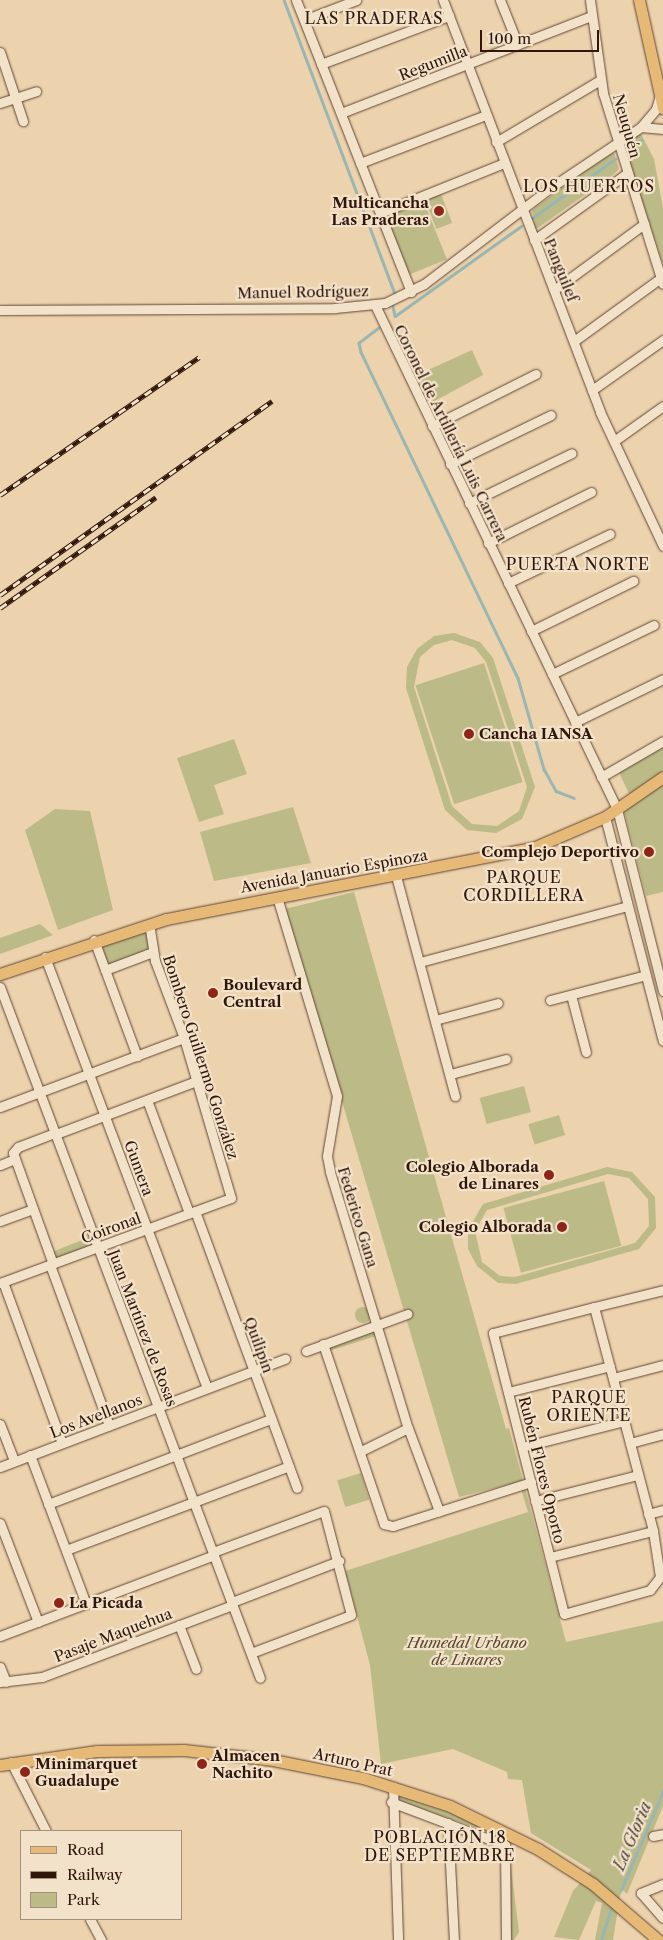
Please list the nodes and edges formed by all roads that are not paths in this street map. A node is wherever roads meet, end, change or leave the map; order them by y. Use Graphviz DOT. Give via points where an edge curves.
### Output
graph roads {
  1 [pos="296,0"];
  2 [pos="356,0"];
  3 [pos="443,0"];
  4 [pos="500,0"];
  5 [pos="590,0"];
  6 [pos="639,0"];
  7 [pos="449,16"];
  8 [pos="591,16"];
  9 [pos="304,20"];
  10 [pos="518,45"];
  11 [pos="1,57"];
  12 [pos="321,64"];
  13 [pos="467,64"];
  14 [pos="600,80"];
  15 [pos="36,91"];
  16 [pos="660,94"];
  17 [pos="15,98"];
  18 [pos="0,103"];
  19 [pos="663,108"];
  20 [pos="340,113"];
  21 [pos="486,116"];
  22 [pos="23,121"];
  23 [pos="640,127"];
  24 [pos="663,129"];
  25 [pos="496,142"];
  26 [pos="617,142"];
  27 [pos="360,163"];
  28 [pos="504,163"];
  29 [pos="626,174"];
  30 [pos="522,211"];
  31 [pos="380,213"];
  32 [pos="644,224"];
  33 [pos="534,240"];
  34 [pos="662,281"];
  35 [pos="554,290"];
  36 [pos="411,292"];
  37 [pos="375,305"];
  38 [pos="0,310"];
  39 [pos="663,340"];
  40 [pos="574,341"];
  41 [pos="536,374"];
  42 [pos="592,390"];
  43 [pos="663,406"];
  44 [pos="551,414"];
  45 [pos="432,426"];
  46 [pos="614,441"];
  47 [pos="572,453"];
  48 [pos="450,464"];
  49 [pos="591,492"];
  50 [pos="469,503"];
  51 [pos="610,534"];
  52 [pos="488,543"];
  53 [pos="663,546"];
  54 [pos="633,580"];
  55 [pos="508,583"];
  56 [pos="654,625"];
  57 [pos="531,631"];
  58 [pos="552,674"];
  59 [pos="663,679"];
  60 [pos="575,722"];
  61 [pos="663,741"];
  62 [pos="602,777"];
  63 [pos="663,777"];
  64 [pos="617,809"];
  65 [pos="606,817"];
  66 [pos="626,847"];
  67 [pos="614,850"];
  68 [pos="396,876"];
  69 [pos="277,897"];
  70 [pos="628,906"];
  71 [pos="149,924"];
  72 [pos="650,939"];
  73 [pos="94,940"];
  74 [pos="637,941"];
  75 [pos="154,952"];
  76 [pos="658,953"];
  77 [pos="46,957"];
  78 [pos="420,962"];
  79 [pos="105,970"];
  80 [pos="0,974"];
  81 [pos="646,975"];
  82 [pos="0,987"];
  83 [pos="663,991"];
  84 [pos="571,995"];
  85 [pos="550,1000"];
  86 [pos="498,1003"];
  87 [pos="435,1020"];
  88 [pos="184,1038"];
  89 [pos="663,1041"];
  90 [pos="586,1052"];
  91 [pos="137,1056"];
  92 [pos="506,1059"];
  93 [pos="89,1074"];
  94 [pos="451,1074"];
  95 [pos="196,1081"];
  96 [pos="40,1092"];
  97 [pos="455,1096"];
  98 [pos="147,1100"];
  99 [pos="0,1107"];
  100 [pos="105,1116"];
  101 [pos="55,1134"];
  102 [pos="15,1159"];
  103 [pos="0,1165"];
  104 [pos="231,1198"];
  105 [pos="33,1209"];
  106 [pos="192,1212"];
  107 [pos="0,1221"];
  108 [pos="147,1229"];
  109 [pos="98,1247"];
  110 [pos="51,1264"];
  111 [pos="2,1283"];
  112 [pos="663,1290"];
  113 [pos="594,1307"];
  114 [pos="407,1314"];
  115 [pos="376,1324"];
  116 [pos="323,1344"];
  117 [pos="306,1351"];
  118 [pos="285,1358"];
  119 [pos="663,1365"];
  120 [pos="610,1366"];
  121 [pos="254,1370"];
  122 [pos="613,1378"];
  123 [pos="207,1388"];
  124 [pos="508,1392"];
  125 [pos="158,1407"];
  126 [pos="271,1419"];
  127 [pos="624,1421"];
  128 [pos="0,1424"];
  129 [pos="109,1425"];
  130 [pos="408,1428"];
  131 [pos="663,1434"];
  132 [pos="62,1443"];
  133 [pos="630,1443"];
  134 [pos="522,1447"];
  135 [pos="361,1451"];
  136 [pos="30,1455"];
  137 [pos="176,1455"];
  138 [pos="14,1461"];
  139 [pos="0,1466"];
  140 [pos="289,1466"];
  141 [pos="638,1475"];
  142 [pos="531,1482"];
  143 [pos="297,1488"];
  144 [pos="535,1501"];
  145 [pos="194,1502"];
  146 [pos="48,1504"];
  147 [pos="663,1510"];
  148 [pos="439,1512"];
  149 [pos="648,1514"];
  150 [pos="0,1523"];
  151 [pos="653,1531"];
  152 [pos="66,1550"];
  153 [pos="213,1554"];
  154 [pos="550,1557"];
  155 [pos="338,1561"];
  156 [pos="232,1603"];
  157 [pos="86,1604"];
  158 [pos="38,1622"];
  159 [pos="179,1625"];
  160 [pos="0,1636"];
  161 [pos="251,1653"];
  162 [pos="0,1666"];
  163 [pos="196,1669"];
  164 [pos="260,1678"];
  165 [pos="3,1682"];
  166 [pos="6,1763"];
  167 [pos="393,1787"];
  168 [pos="391,1802"];
  169 [pos="448,1823"];
  170 [pos="45,1830"];
  171 [pos="663,1834"];
  172 [pos="653,1836"];
  173 [pos="663,1884"];
  174 [pos="663,1918"];
  175 [pos="91,1920"];
  176 [pos="101,1940"];
  177 [pos="398,1940"];
  178 [pos="454,1940"];
  179 [pos="506,1940"];
  180 [pos="658,1940"];
  1 -- 9 [label="street"];
  2 -- 9 [label="street"];
  3 -- 7 [label="street, Panguilef"];
  4 -- 10 [label="street"];
  5 -- 8 [label="street, Neuquén"];
  6 -- 16 [label="main road"];
  7 -- 12 [label="street"];
  7 -- 13 [label="street, Panguilef"];
  8 -- 10 [label="street, Regumilla"];
  8 -- 14 [label="street, Neuquén"];
  9 -- 12 [label="street"];
  10 -- 13 [label="street, Regumilla"];
  11 -- 17 [label="street"];
  12 -- 20 [label="street"];
  13 -- 20 [label="street, Regumilla"];
  13 -- 21 [label="street, Panguilef"];
  14 -- 25 [label="street"];
  14 -- 26 [label="street, Neuquén"];
  15 -- 17 [label="street"];
  16 -- 19 [label="main road"];
  16 -- 23 [label="street, Manuel Rodríguez" via="656,109"];
  17 -- 18 [label="street"];
  17 -- 22 [label="street"];
  20 -- 27 [label="street"];
  21 -- 25 [label="street, Panguilef"];
  21 -- 27 [label="street"];
  23 -- 24 [label="street"];
  23 -- 26 [label="street, Manuel Rodríguez"];
  25 -- 28 [label="street, Panguilef"];
  26 -- 29 [label="street, Neuquén"];
  26 -- 30 [label="street, Manuel Rodríguez"];
  27 -- 31 [label="street"];
  28 -- 30 [label="street, Panguilef"];
  28 -- 31 [label="street"];
  29 -- 32 [label="street, Neuquén"];
  29 -- 33 [label="street"];
  30 -- 33 [label="street, Panguilef"];
  30 -- 36 [label="street, Manuel Rodríguez"];
  31 -- 36 [label="street"];
  32 -- 34 [label="street, Neuquén"];
  32 -- 35 [label="street"];
  33 -- 35 [label="street, Panguilef"];
  34 -- 40 [label="street"];
  35 -- 40 [label="street, Panguilef"];
  36 -- 37 [label="street, Manuel Rodríguez"];
  37 -- 38 [label="street, Manuel Rodríguez"];
  37 -- 45 [label="street, Coronel de Artillería Luis Carrera"];
  39 -- 42 [label="street"];
  40 -- 42 [label="street, Panguilef"];
  41 -- 45 [label="street"];
  42 -- 46 [label="street, Panguilef"];
  43 -- 46 [label="street"];
  44 -- 48 [label="street"];
  45 -- 48 [label="street, Coronel de Artillería Luis Carrera"];
  46 -- 53 [label="street, Panguilef"];
  47 -- 50 [label="street"];
  48 -- 50 [label="street, Coronel de Artillería Luis Carrera"];
  49 -- 52 [label="street"];
  50 -- 52 [label="street, Coronel de Artillería Luis Carrera"];
  51 -- 55 [label="street"];
  52 -- 55 [label="street, Coronel de Artillería Luis Carrera"];
  54 -- 57 [label="street"];
  55 -- 57 [label="street, Coronel de Artillería Luis Carrera"];
  56 -- 58 [label="street"];
  57 -- 58 [label="street, Coronel de Artillería Luis Carrera"];
  58 -- 60 [label="street, Coronel de Artillería Luis Carrera"];
  59 -- 60 [label="street"];
  60 -- 62 [label="street, Coronel de Artillería Luis Carrera"];
  61 -- 62 [label="street"];
  62 -- 64 [label="street, Coronel de Artillería Luis Carrera"];
  63 -- 64 [label="main road, Avenida Januario Espinoza"];
  64 -- 65 [label="main road, Avenida Januario Espinoza"];
  64 -- 66 [label="street, Coronel de Artillería Luis Carrera"];
  65 -- 67 [label="street"];
  65 -- 68 [label="main road, Avenida Januario Espinoza" via="535,848"];
  66 -- 67 [label="street"];
  66 -- 72 [label="street, Coronel de Artillería Luis Carrera"];
  67 -- 70 [label="street"];
  68 -- 69 [label="main road, Avenida Januario Espinoza"];
  68 -- 78 [label="street"];
  69 -- 71 [label="main road, Avenida Januario Espinoza"];
  69 -- 115 [label="street, Federico Gana" via="337,1096 328,1166"];
  70 -- 74 [label="street"];
  70 -- 78 [label="street"];
  71 -- 73 [label="main road, Avenida Januario Espinoza"];
  71 -- 75 [label="street, Bombero Guillermo González"];
  72 -- 74 [label="street"];
  72 -- 76 [label="street, Coronel de Artillería Luis Carrera"];
  73 -- 77 [label="main road, Avenida Januario Espinoza"];
  73 -- 79 [label="street"];
  74 -- 81 [label="street"];
  75 -- 79 [label="street"];
  75 -- 88 [label="street, Bombero Guillermo González"];
  76 -- 83 [label="street, Coronel de Artillería Luis Carrera"];
  77 -- 80 [label="main road, Avenida Januario Espinoza"];
  77 -- 93 [label="street, Gumera"];
  78 -- 87 [label="street"];
  79 -- 91 [label="street"];
  81 -- 84 [label="street"];
  81 -- 89 [label="street"];
  82 -- 96 [label="street, Juan Martínez de Rosas"];
  84 -- 85 [label="street"];
  84 -- 90 [label="street"];
  86 -- 87 [label="street"];
  87 -- 94 [label="street"];
  88 -- 91 [label="street"];
  88 -- 95 [label="street, Bombero Guillermo González"];
  91 -- 93 [label="street"];
  92 -- 94 [label="street"];
  93 -- 96 [label="street"];
  93 -- 100 [label="street, Gumera"];
  94 -- 97 [label="street"];
  95 -- 98 [label="street"];
  95 -- 104 [label="street, Bombero Guillermo González"];
  96 -- 99 [label="street"];
  96 -- 101 [label="street, Juan Martínez de Rosas"];
  98 -- 100 [label="street"];
  98 -- 106 [label="street, Quilipín"];
  100 -- 101 [label="street"];
  100 -- 108 [label="street, Gumera"];
  101 -- 102 [label="street" via="15,1148"];
  101 -- 109 [label="street, Juan Martínez de Rosas"];
  102 -- 103 [label="street"];
  102 -- 105 [label="street"];
  104 -- 106 [label="street, Coironal"];
  105 -- 107 [label="street"];
  105 -- 110 [label="street"];
  106 -- 108 [label="street, Coironal"];
  106 -- 121 [label="street, Quilipín"];
  108 -- 109 [label="street, Coironal"];
  108 -- 123 [label="street, Gumera"];
  109 -- 110 [label="street, Coironal"];
  109 -- 125 [label="street, Juan Martínez de Rosas"];
  110 -- 111 [label="street, Coironal"];
  110 -- 129 [label="street"];
  111 -- 132 [label="street"];
  112 -- 113 [label="street"];
  113 -- 120 [label="street"];
  113 -- 124 [label="street, Rubén Flores Oporto" via="492,1333"];
  114 -- 115 [label="street"];
  115 -- 116 [label="street"];
  115 -- 130 [label="street, Federico Gana"];
  116 -- 117 [label="street"];
  116 -- 135 [label="street"];
  118 -- 121 [label="street, Los Avellanos"];
  119 -- 122 [label="street"];
  120 -- 122 [label="street"];
  120 -- 124 [label="street"];
  121 -- 123 [label="street, Los Avellanos"];
  121 -- 126 [label="street, Quilipín"];
  122 -- 127 [label="street"];
  123 -- 125 [label="street, Los Avellanos"];
  124 -- 134 [label="street, Rubén Flores Oporto"];
  125 -- 129 [label="street, Los Avellanos"];
  125 -- 137 [label="street, Juan Martínez de Rosas"];
  126 -- 137 [label="street"];
  126 -- 140 [label="street, Quilipín"];
  127 -- 133 [label="street"];
  127 -- 134 [label="street"];
  128 -- 138 [label="street"];
  129 -- 132 [label="street, Los Avellanos"];
  130 -- 135 [label="street"];
  130 -- 148 [label="street, Federico Gana"];
  131 -- 133 [label="street"];
  132 -- 136 [label="street, Los Avellanos"];
  133 -- 141 [label="street"];
  134 -- 142 [label="street, Rubén Flores Oporto"];
  135 -- 148 [label="street" via="384,1524 393,1526"];
  136 -- 138 [label="street, Los Avellanos"];
  136 -- 146 [label="street"];
  137 -- 145 [label="street, Juan Martínez de Rosas"];
  137 -- 146 [label="street"];
  138 -- 139 [label="street, Los Avellanos"];
  140 -- 143 [label="street, Quilipín"];
  140 -- 145 [label="street"];
  141 -- 144 [label="street"];
  141 -- 149 [label="street"];
  142 -- 144 [label="street, Rubén Flores Oporto"];
  142 -- 148 [label="street"];
  144 -- 154 [label="street, Rubén Flores Oporto"];
  145 -- 152 [label="street"];
  145 -- 153 [label="street, Juan Martínez de Rosas"];
  146 -- 152 [label="street"];
  147 -- 149 [label="street"];
  149 -- 151 [label="street"];
  150 -- 158 [label="street"];
  151 -- 154 [label="street"];
  151 -- 154 [label="street, Rubén Flores Oporto" via="660,1577 650,1590 564,1614"];
  152 -- 157 [label="street"];
  153 -- 155 [label="street" via="324,1511"];
  153 -- 156 [label="street, Juan Martínez de Rosas"];
  153 -- 157 [label="street"];
  155 -- 156 [label="street, Pasaje Maquehua"];
  155 -- 161 [label="street" via="351,1615"];
  156 -- 159 [label="street, Pasaje Maquehua"];
  156 -- 161 [label="street, Juan Martínez de Rosas"];
  157 -- 158 [label="street"];
  158 -- 160 [label="street"];
  159 -- 163 [label="street"];
  159 -- 165 [label="street, Pasaje Maquehua" via="42,1677"];
  161 -- 164 [label="street, Juan Martínez de Rosas"];
  162 -- 165 [label="street"];
  166 -- 167 [label="main road, Arturo Prat" via="97,1751 184,1750 280,1761"];
  166 -- 170 [label="street"];
  167 -- 168 [label="street"];
  167 -- 180 [label="main road, Arturo Prat" via="479,1819 538,1849 593,1884"];
  168 -- 169 [label="street, Arturo Prat"];
  168 -- 177 [label="street"];
  169 -- 178 [label="street"];
  169 -- 179 [label="street, Arturo Prat" via="505,1844"];
  171 -- 172 [label="street"];
  173 -- 174 [label="street" via="641,1893"];
  175 -- 176 [label="street"];
}
